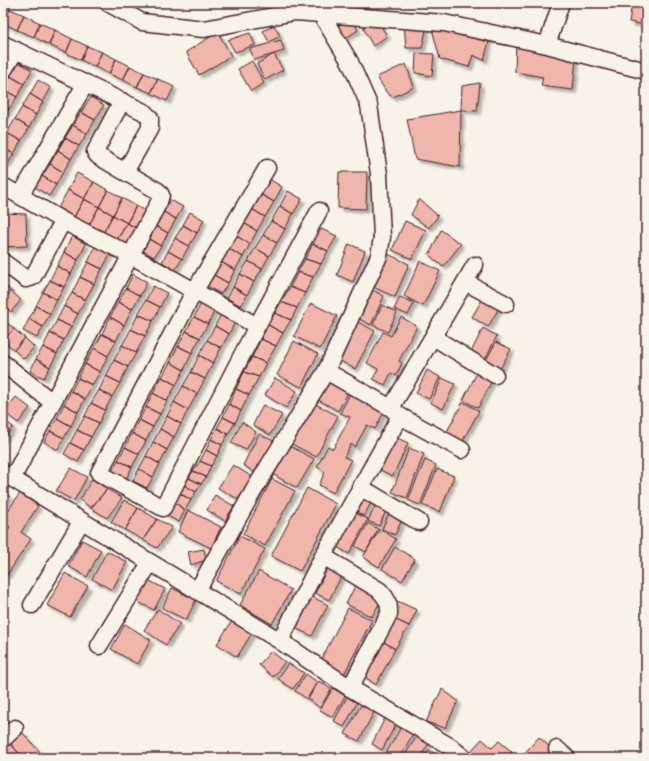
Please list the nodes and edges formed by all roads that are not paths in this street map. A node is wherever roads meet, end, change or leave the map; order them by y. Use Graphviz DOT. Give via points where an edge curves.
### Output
graph roads {
  1 [pos="108,3"];
  2 [pos="561,3"];
  3 [pos="320,14"];
  4 [pos="548,45"];
  5 [pos="9,47"];
  6 [pos="3,71"];
  7 [pos="646,71"];
  8 [pos="86,83"];
  9 [pos="122,100"];
  10 [pos="267,168"];
  11 [pos="125,172"];
  12 [pos="3,186"];
  13 [pos="20,196"];
  14 [pos="319,211"];
  15 [pos="63,221"];
  16 [pos="130,255"];
  17 [pos="3,262"];
  18 [pos="475,265"];
  19 [pos="465,282"];
  20 [pos="194,292"];
  21 [pos="506,304"];
  22 [pos="257,326"];
  23 [pos="433,337"];
  24 [pos="3,363"];
  25 [pos="326,371"];
  26 [pos="494,375"];
  27 [pos="52,402"];
  28 [pos="395,412"];
  29 [pos="462,450"];
  30 [pos="8,476"];
  31 [pos="360,487"];
  32 [pos="81,522"];
  33 [pos="419,522"];
  34 [pos="323,556"];
  35 [pos="150,563"];
  36 [pos="197,591"];
  37 [pos="32,605"];
  38 [pos="280,641"];
  39 [pos="99,646"];
  40 [pos="350,688"];
  41 [pos="15,728"];
  42 [pos="3,739"];
  43 [pos="464,758"];
  1 -- 3 [label="street" via="142,22 204,29 295,12"];
  2 -- 4 [label="street"];
  3 -- 4 [label="street" via="444,23"];
  3 -- 25 [label="street" via="350,62 369,105 379,174 382,237 379,256"];
  4 -- 7 [label="street"];
  5 -- 6 [label="street"];
  5 -- 8 [label="street"];
  8 -- 9 [label="street"];
  8 -- 13 [label="street"];
  9 -- 11 [label="street" via="144,112 151,123"];
  9 -- 11 [label="street" via="95,152"];
  10 -- 20 [label="street"];
  11 -- 16 [label="street" via="161,195 160,202"];
  12 -- 13 [label="street"];
  13 -- 15 [label="street"];
  14 -- 22 [label="street"];
  15 -- 16 [label="street"];
  15 -- 17 [label="street" via="34,277 26,279"];
  16 -- 20 [label="street"];
  16 -- 27 [label="street"];
  18 -- 19 [label="street"];
  19 -- 21 [label="street"];
  19 -- 23 [label="street"];
  20 -- 22 [label="street"];
  20 -- 22 [label="street" via="99,473 129,490 163,508"];
  23 -- 26 [label="street"];
  23 -- 28 [label="street"];
  24 -- 27 [label="street"];
  25 -- 28 [label="street"];
  25 -- 36 [label="street"];
  27 -- 30 [label="street"];
  28 -- 29 [label="street"];
  28 -- 31 [label="street"];
  30 -- 32 [label="street"];
  31 -- 33 [label="street"];
  31 -- 34 [label="street"];
  32 -- 35 [label="street"];
  32 -- 37 [label="street"];
  34 -- 38 [label="street"];
  34 -- 40 [label="street" via="379,590 385,596 388,605 389,614"];
  35 -- 36 [label="street"];
  35 -- 39 [label="street"];
  36 -- 38 [label="street"];
  38 -- 40 [label="street"];
  40 -- 43 [label="street" via="451,747"];
  41 -- 42 [label="street"];
}
